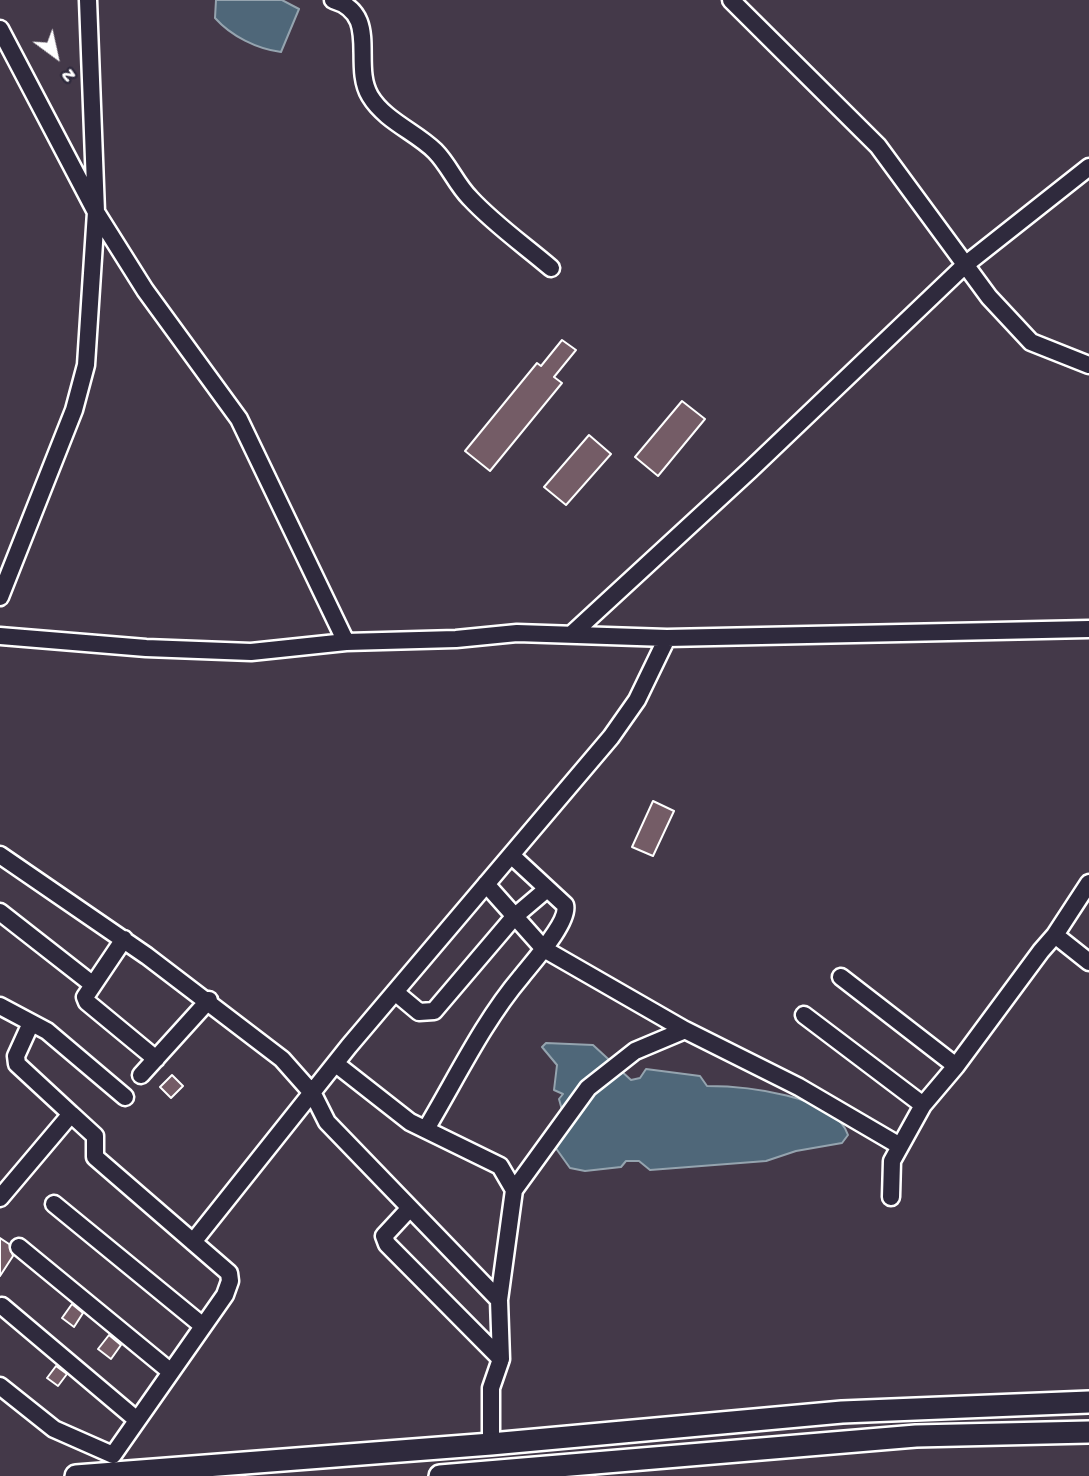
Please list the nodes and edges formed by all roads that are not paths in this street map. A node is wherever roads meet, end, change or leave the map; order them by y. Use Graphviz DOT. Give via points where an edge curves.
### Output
graph roads {
  1 [pos="88,0"];
  2 [pos="333,0"];
  3 [pos="731,0"];
  4 [pos="0,29"];
  5 [pos="1089,167"];
  6 [pos="96,212"];
  7 [pos="965,265"];
  8 [pos="551,268"];
  9 [pos="1089,365"];
  10 [pos="0,597"];
  11 [pos="1089,629"];
  12 [pos="573,633"];
  13 [pos="0,636"];
  14 [pos="667,638"];
  15 [pos="346,642"];
  16 [pos="0,855"];
  17 [pos="511,855"];
  18 [pos="1089,883"];
  19 [pos="486,884"];
  20 [pos="547,889"];
  21 [pos="0,912"];
  22 [pos="514,917"];
  23 [pos="1055,935"];
  24 [pos="124,939"];
  25 [pos="544,949"];
  26 [pos="1089,962"];
  27 [pos="841,977"];
  28 [pos="92,984"];
  29 [pos="395,992"];
  30 [pos="209,1000"];
  31 [pos="0,1006"];
  32 [pos="804,1015"];
  33 [pos="31,1023"];
  34 [pos="685,1030"];
  35 [pos="156,1059"];
  36 [pos="336,1064"];
  37 [pos="956,1066"];
  38 [pos="141,1074"];
  39 [pos="313,1094"];
  40 [pos="125,1097"];
  41 [pos="923,1105"];
  42 [pos="71,1114"];
  43 [pos="426,1129"];
  44 [pos="900,1146"];
  45 [pos="514,1190"];
  46 [pos="2,1192"];
  47 [pos="891,1197"];
  48 [pos="54,1204"];
  49 [pos="410,1208"];
  50 [pos="193,1242"];
  51 [pos="19,1247"];
  52 [pos="499,1300"];
  53 [pos="2,1306"];
  54 [pos="203,1326"];
  55 [pos="501,1359"];
  56 [pos="171,1372"];
  57 [pos="0,1386"];
  58 [pos="1089,1402"];
  59 [pos="137,1420"];
  60 [pos="1089,1432"];
  61 [pos="491,1444"];
  62 [pos="486,1474"];
  63 [pos="76,1476"];
  64 [pos="440,1476"];
  1 -- 6 [label="street"];
  2 -- 8 [label="street" via="351,8 359,18 371,97 433,149 469,198"];
  3 -- 7 [label="street" via="878,146"];
  4 -- 6 [label="street"];
  5 -- 7 [label="street"];
  6 -- 10 [label="street" via="86,365 74,410"];
  6 -- 15 [label="street" via="239,419"];
  7 -- 9 [label="street" via="1031,342"];
  7 -- 12 [label="street"];
  11 -- 14 [label="street"];
  12 -- 14 [label="street"];
  12 -- 15 [label="street"];
  13 -- 15 [label="street" via="251,652"];
  14 -- 17 [label="street" via="637,700 611,737"];
  16 -- 24 [label="street"];
  17 -- 19 [label="street"];
  17 -- 20 [label="street"];
  18 -- 23 [label="street"];
  19 -- 22 [label="street"];
  19 -- 29 [label="street"];
  20 -- 22 [label="street"];
  20 -- 25 [label="street" via="567,909"];
  21 -- 28 [label="street"];
  22 -- 25 [label="street"];
  22 -- 29 [label="street" via="434,1011 419,1012"];
  23 -- 26 [label="street"];
  23 -- 37 [label="street"];
  24 -- 28 [label="street"];
  24 -- 30 [label="street"];
  25 -- 34 [label="street"];
  25 -- 43 [label="street" via="509,991"];
  27 -- 37 [label="street"];
  28 -- 35 [label="street" via="87,1003"];
  29 -- 36 [label="street"];
  30 -- 35 [label="street"];
  30 -- 39 [label="street" via="282,1059"];
  31 -- 33 [label="street"];
  32 -- 41 [label="street"];
  33 -- 40 [label="street" via="47,1031"];
  33 -- 42 [label="street" via="16,1056 17,1064"];
  34 -- 44 [label="street" via="799,1087"];
  34 -- 45 [label="street" via="635,1051 588,1088"];
  35 -- 38 [label="street"];
  36 -- 39 [label="street"];
  36 -- 43 [label="street" via="410,1122"];
  37 -- 41 [label="street"];
  39 -- 49 [label="street" via="327,1122"];
  39 -- 50 [label="street"];
  41 -- 44 [label="street"];
  42 -- 46 [label="street"];
  42 -- 50 [label="street" via="95,1136 95,1157"];
  43 -- 45 [label="street" via="500,1166"];
  44 -- 47 [label="street" via="892,1161"];
  45 -- 52 [label="street"];
  48 -- 54 [label="street"];
  49 -- 52 [label="street"];
  49 -- 55 [label="street" via="384,1236 387,1244"];
  50 -- 54 [label="street" via="229,1273 230,1281"];
  51 -- 56 [label="street"];
  52 -- 55 [label="street"];
  53 -- 59 [label="street"];
  54 -- 56 [label="street"];
  55 -- 61 [label="street" via="491,1388"];
  56 -- 59 [label="street"];
  57 -- 59 [label="street" via="54,1429 113,1455"];
  58 -- 61 [label="main road" via="842,1412"];
  60 -- 62 [label="main road" via="916,1436"];
  61 -- 63 [label="main road"];
  62 -- 64 [label="main road"];
}
